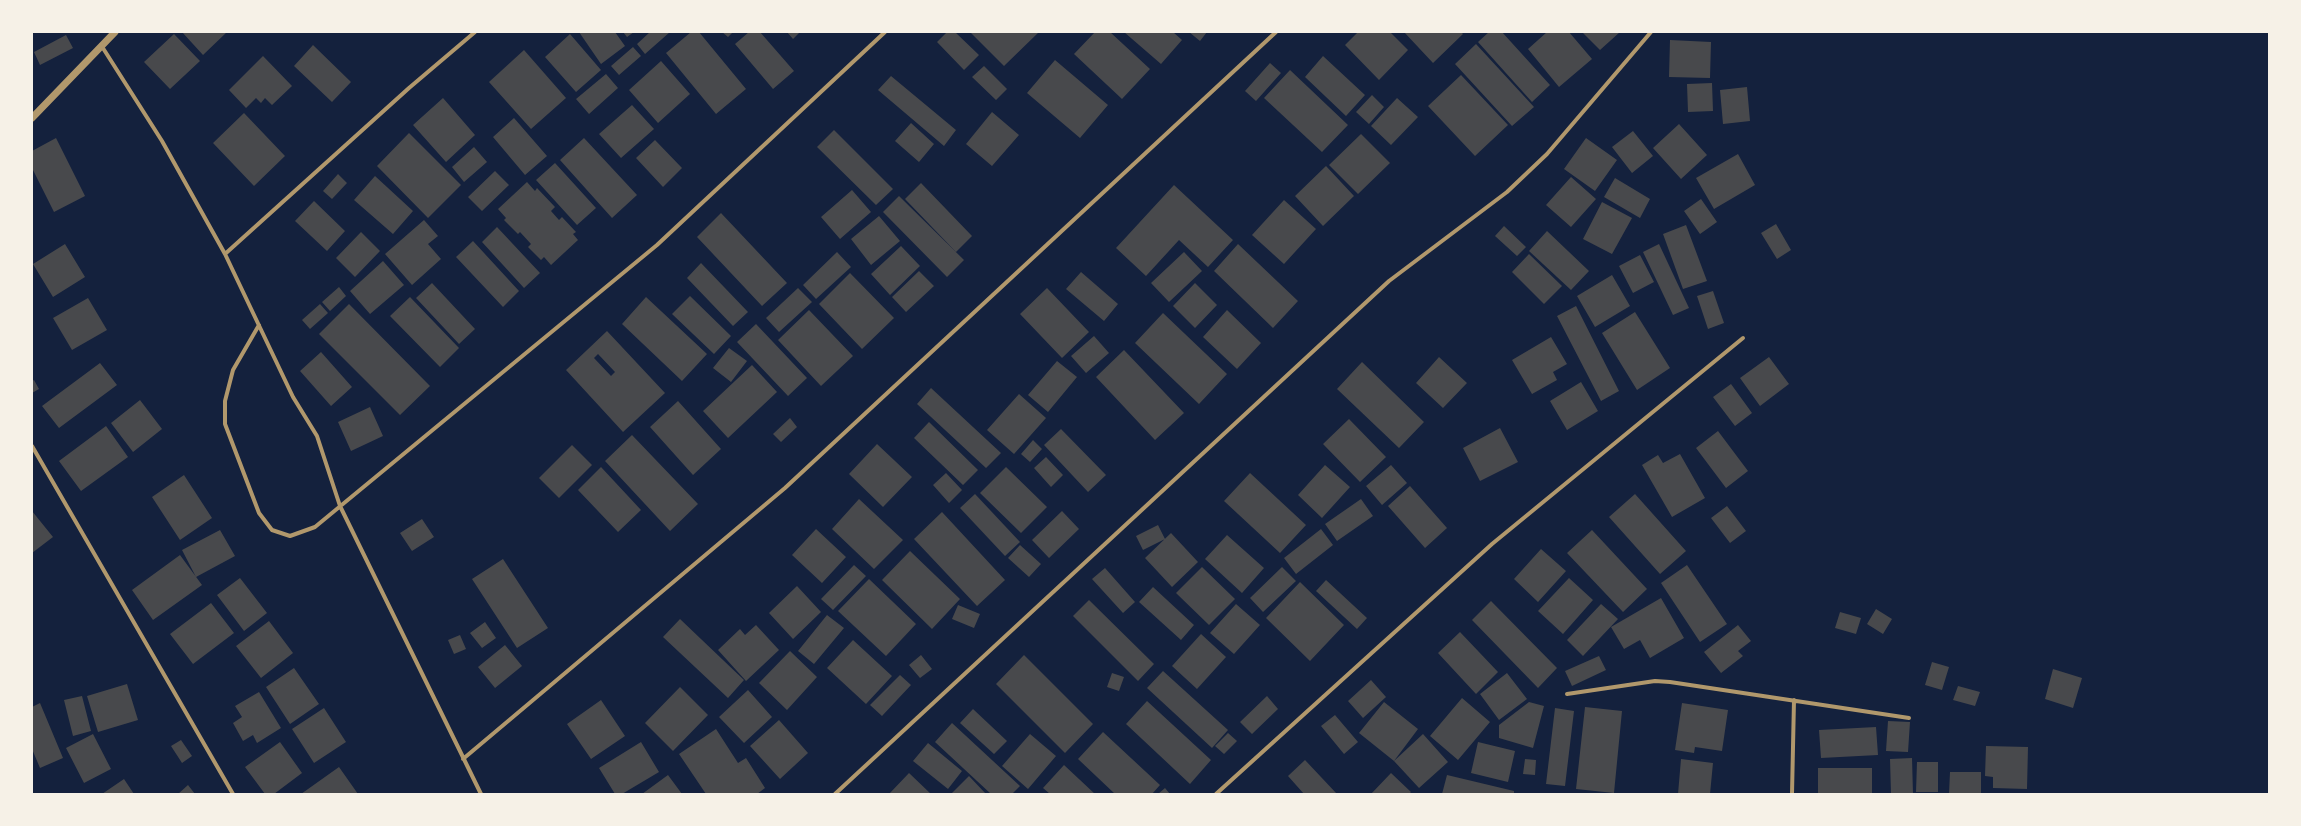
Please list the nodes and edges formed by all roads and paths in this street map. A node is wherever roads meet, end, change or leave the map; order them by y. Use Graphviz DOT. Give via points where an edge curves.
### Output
graph roads {
  1 [pos="115,32"];
  2 [pos="475,32"];
  3 [pos="885,32"];
  4 [pos="1276,32"];
  5 [pos="1651,32"];
  6 [pos="101,45"];
  7 [pos="32,118"];
  8 [pos="225,254"];
  9 [pos="259,325"];
  10 [pos="1743,338"];
  11 [pos="32,446"];
  12 [pos="340,506"];
  13 [pos="1567,694"];
  14 [pos="1794,700"];
  15 [pos="1909,718"];
  16 [pos="463,759"];
  17 [pos="233,794"];
  18 [pos="481,794"];
  19 [pos="835,794"];
  20 [pos="1216,794"];
  21 [pos="1792,794"];
  1 -- 6 [label="street"];
  2 -- 8 [label="street"];
  3 -- 12 [label="street" via="657,245"];
  4 -- 16 [label="street" via="785,488"];
  5 -- 19 [label="street" via="1547,154 1507,192 1389,282"];
  6 -- 7 [label="street"];
  6 -- 8 [label="street" via="162,141"];
  8 -- 9 [label="street"];
  9 -- 12 [label="street" via="293,397 317,436"];
  9 -- 12 [label="street" via="233,370 225,401 225,424 259,513 272,530 290,536 315,527"];
  10 -- 20 [label="street" via="1492,544"];
  11 -- 17 [label="street"];
  12 -- 16 [label="street"];
  13 -- 14 [label="street" via="1655,681"];
  14 -- 15 [label="street"];
  14 -- 21 [label="street"];
  16 -- 18 [label="street"];
}
